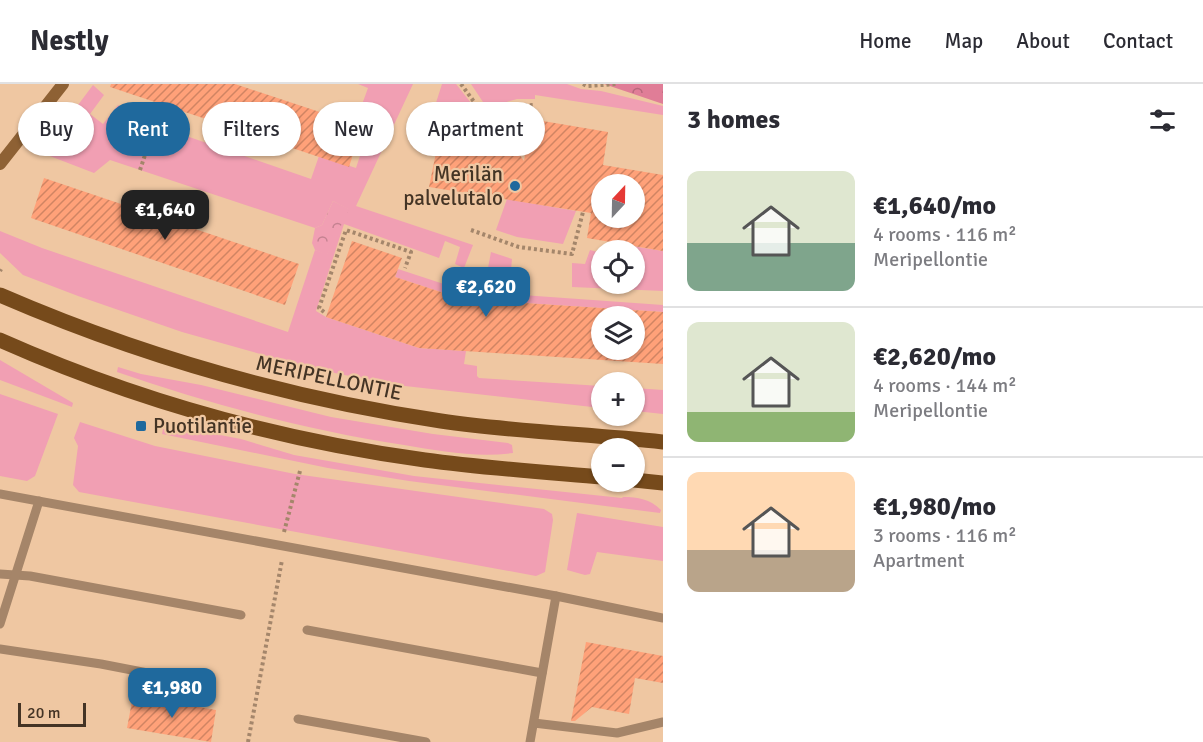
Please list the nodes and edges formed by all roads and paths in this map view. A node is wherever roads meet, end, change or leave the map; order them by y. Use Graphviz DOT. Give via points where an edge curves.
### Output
graph roads {
  1 [pos="63,84"];
  2 [pos="461,84"];
  3 [pos="583,84"];
  4 [pos="617,84"];
  5 [pos="474,102"];
  6 [pos="145,156"];
  7 [pos="0,164"];
  8 [pos="140,170"];
  9 [pos="583,212"];
  10 [pos="471,230"];
  11 [pos="405,268"];
  12 [pos="0,295"];
  13 [pos="324,312"];
  14 [pos="0,340"];
  15 [pos="663,442"];
  16 [pos="300,471"];
  17 [pos="591,476"];
  18 [pos="645,481"];
  19 [pos="663,483"];
  20 [pos="0,494"];
  21 [pos="39,501"];
  22 [pos="285,546"];
  23 [pos="0,574"];
  24 [pos="15,576"];
  25 [pos="556,596"];
  26 [pos="241,615"];
  27 [pos="663,618"];
  28 [pos="0,624"];
  29 [pos="307,630"];
  30 [pos="0,649"];
  31 [pos="542,673"];
  32 [pos="199,683"];
  33 [pos="298,719"];
  34 [pos="663,722"];
  35 [pos="534,723"];
  36 [pos="248,742"];
  37 [pos="426,742"];
  38 [pos="530,742"];
  1 -- 7 [label="street"];
  2 -- 5 [label="path"];
  3 -- 4 [label="path"];
  6 -- 8 [label="path"];
  9 -- 10 [label="path" via="573,254 519,247"];
  11 -- 13 [label="path" via="411,252 346,230 319,308"];
  12 -- 15 [label="main road, MERIPELLONTIE" via="157,356 287,393 443,422"];
  14 -- 17 [label="main road" via="149,397 305,438 425,460"];
  16 -- 22 [label="path" via="285,525"];
  18 -- 19 [label="main road"];
  20 -- 21 [label="lane"];
  21 -- 22 [label="lane"];
  21 -- 24 [label="lane"];
  22 -- 25 [label="lane"];
  22 -- 36 [label="path"];
  23 -- 24 [label="lane"];
  24 -- 26 [label="lane"];
  24 -- 28 [label="lane"];
  25 -- 27 [label="lane"];
  25 -- 31 [label="lane"];
  29 -- 31 [label="lane"];
  30 -- 32 [label="lane"];
  31 -- 35 [label="lane"];
  33 -- 37 [label="lane"];
  34 -- 35 [label="lane" via="617,733"];
  35 -- 38 [label="lane"];
}
